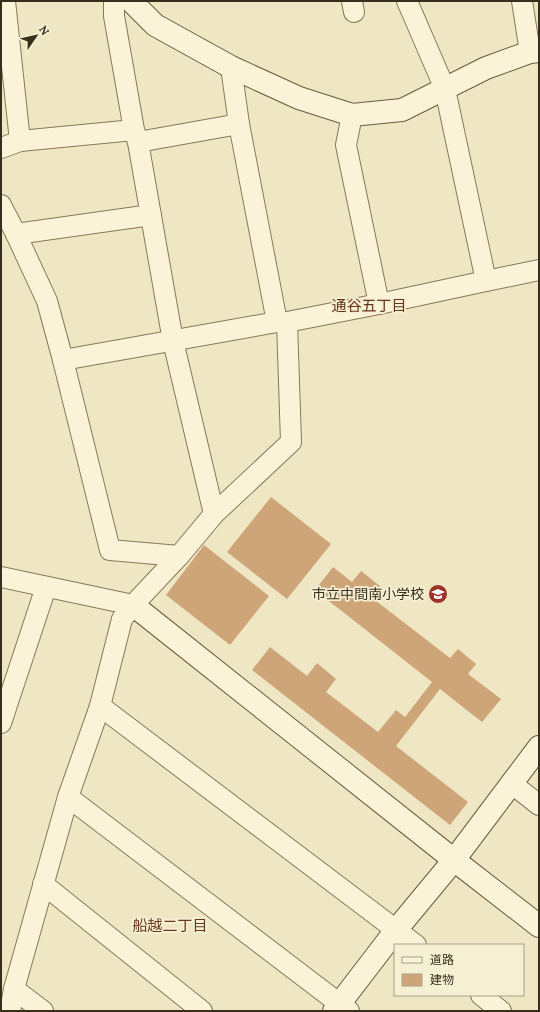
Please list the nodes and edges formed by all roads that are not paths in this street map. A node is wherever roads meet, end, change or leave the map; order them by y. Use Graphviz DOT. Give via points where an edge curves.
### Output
graph roads {
  1 [pos="6,1"];
  2 [pos="114,1"];
  3 [pos="131,1"];
  4 [pos="408,1"];
  5 [pos="522,1"];
  6 [pos="535,51"];
  7 [pos="231,67"];
  8 [pos="445,89"];
  9 [pos="352,115"];
  10 [pos="240,124"];
  11 [pos="136,136"];
  12 [pos="20,141"];
  13 [pos="1,148"];
  14 [pos="1,205"];
  15 [pos="151,216"];
  16 [pos="16,234"];
  17 [pos="539,270"];
  18 [pos="486,281"];
  19 [pos="379,304"];
  20 [pos="282,322"];
  21 [pos="173,341"];
  22 [pos="63,360"];
  23 [pos="214,514"];
  24 [pos="178,556"];
  25 [pos="1,577"];
  26 [pos="46,587"];
  27 [pos="133,605"];
  28 [pos="100,706"];
  29 [pos="1,724"];
  30 [pos="539,747"];
  31 [pos="512,783"];
  32 [pos="68,797"];
  33 [pos="539,805"];
  34 [pos="454,860"];
  35 [pos="44,884"];
  36 [pos="539,926"];
  37 [pos="396,930"];
  38 [pos="415,944"];
  39 [pos="14,989"];
  40 [pos="482,996"];
  41 [pos="341,1009"];
  42 [pos="10,1011"];
  43 [pos="43,1011"];
  44 [pos="202,1011"];
  45 [pos="501,1011"];
  1 -- 12 [label="street"];
  2 -- 11 [label="street" via="114,16"];
  3 -- 7 [label="street" via="155,25"];
  4 -- 8 [label="street"];
  5 -- 6 [label="street"];
  6 -- 8 [label="street" via="486,68"];
  7 -- 9 [label="street" via="299,98"];
  7 -- 10 [label="street"];
  8 -- 9 [label="street" via="402,110"];
  8 -- 18 [label="street"];
  9 -- 19 [label="street" via="346,145"];
  10 -- 11 [label="street"];
  10 -- 20 [label="street"];
  11 -- 12 [label="street"];
  11 -- 15 [label="street"];
  12 -- 13 [label="street"];
  14 -- 16 [label="street"];
  15 -- 16 [label="street"];
  15 -- 21 [label="street"];
  16 -- 22 [label="street" via="47,301"];
  17 -- 18 [label="street"];
  18 -- 19 [label="street"];
  19 -- 20 [label="street"];
  20 -- 21 [label="street"];
  20 -- 23 [label="street" via="291,442"];
  21 -- 22 [label="street"];
  21 -- 23 [label="street"];
  22 -- 24 [label="street" via="110,550"];
  23 -- 24 [label="street"];
  24 -- 27 [label="street"];
  25 -- 26 [label="street"];
  26 -- 27 [label="street"];
  26 -- 29 [label="street"];
  27 -- 28 [label="street" via="122,619"];
  27 -- 34 [label="street"];
  28 -- 32 [label="street"];
  28 -- 37 [label="street"];
  30 -- 31 [label="street"];
  31 -- 33 [label="street"];
  31 -- 34 [label="street"];
  32 -- 35 [label="street"];
  32 -- 41 [label="street"];
  34 -- 36 [label="street"];
  34 -- 37 [label="street"];
  35 -- 39 [label="street"];
  35 -- 44 [label="street"];
  37 -- 38 [label="street"];
  37 -- 41 [label="street"];
  39 -- 42 [label="street"];
  39 -- 43 [label="street"];
  40 -- 45 [label="street"];
}
